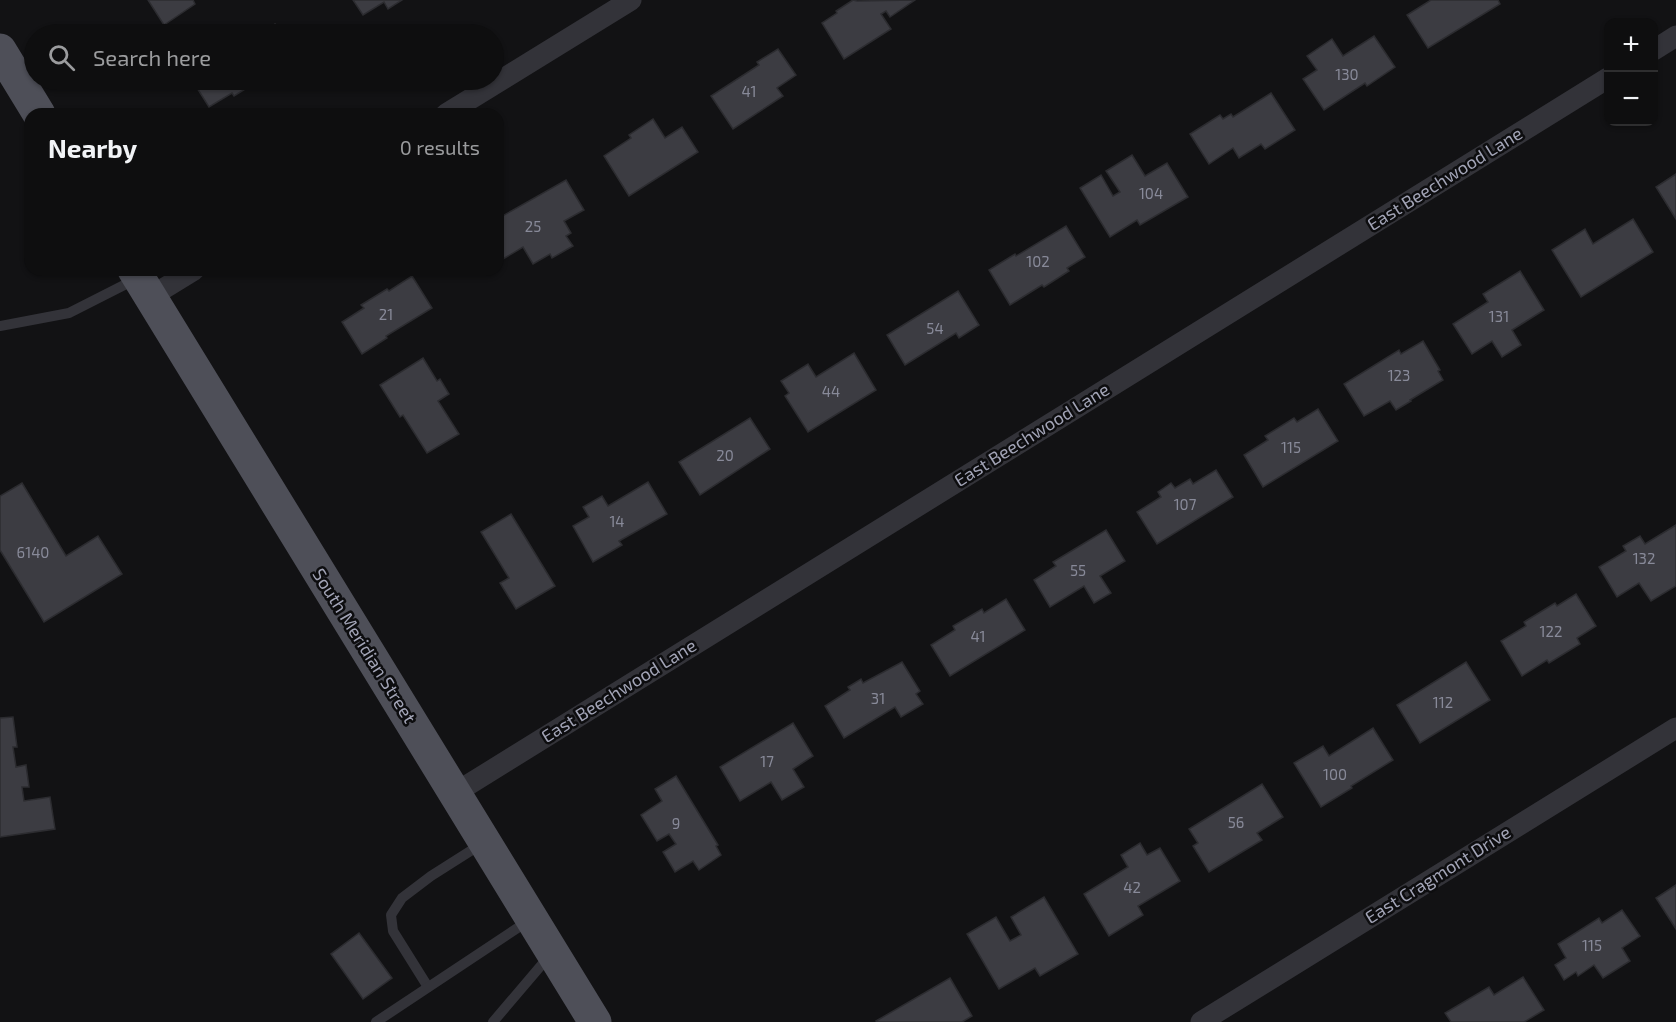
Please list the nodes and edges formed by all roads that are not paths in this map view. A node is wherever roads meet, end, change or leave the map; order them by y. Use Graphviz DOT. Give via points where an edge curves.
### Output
graph roads {
  1 [pos="631,0"];
  2 [pos="1676,36"];
  3 [pos="1658,47"];
  4 [pos="0,50"];
  5 [pos="504,78"];
  6 [pos="1604,80"];
  7 [pos="24,89"];
  8 [pos="24,90"];
  9 [pos="485,90"];
  10 [pos="35,108"];
  11 [pos="456,108"];
  12 [pos="165,276"];
  13 [pos="141,281"];
  14 [pos="0,326"];
  15 [pos="1676,728"];
  16 [pos="455,793"];
  17 [pos="485,842"];
  18 [pos="531,918"];
  19 [pos="552,953"];
  20 [pos="428,987"];
  21 [pos="376,1022"];
  22 [pos="493,1022"];
  23 [pos="595,1022"];
  24 [pos="1201,1022"];
  1 -- 5 [label="street"];
  2 -- 3 [label="street"];
  4 -- 7 [label="main road"];
  6 -- 16 [label="street, East Beechwood Lane"];
  8 -- 10 [label="main road"];
  9 -- 11 [label="street"];
  12 -- 13 [label="street"];
  13 -- 14 [label="lane" via="69,313"];
  13 -- 16 [label="main road, South Meridian Street"];
  15 -- 24 [label="street, East Cragmont Drive"];
  16 -- 17 [label="main road, South Meridian Street"];
  17 -- 18 [label="main road, South Meridian Street"];
  17 -- 20 [label="lane" via="402,898 391,915 393,931"];
  18 -- 19 [label="main road, South Meridian Street"];
  18 -- 20 [label="lane"];
  19 -- 22 [label="lane"];
  19 -- 23 [label="main road, South Meridian Street"];
  20 -- 21 [label="lane"];
}
